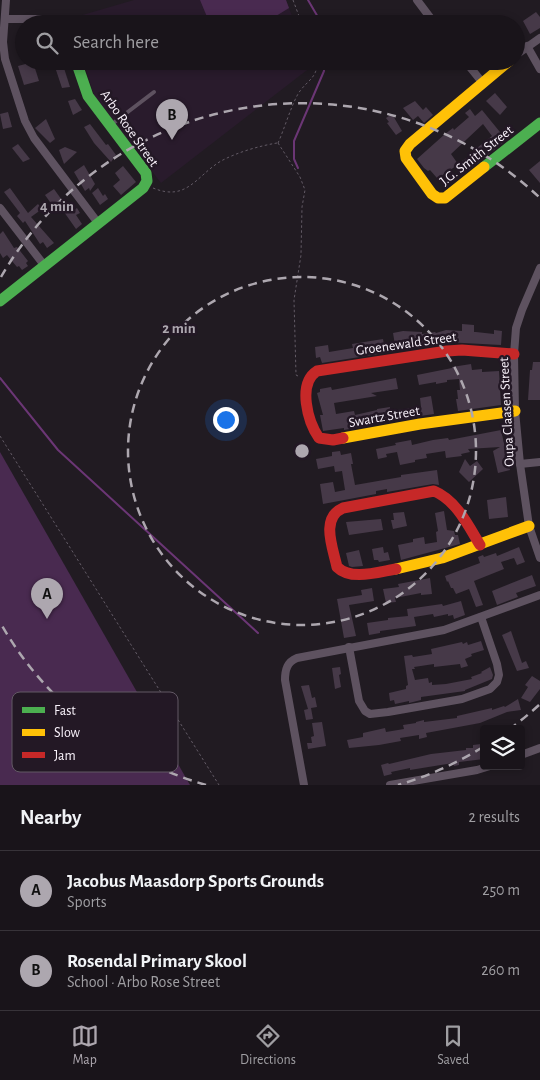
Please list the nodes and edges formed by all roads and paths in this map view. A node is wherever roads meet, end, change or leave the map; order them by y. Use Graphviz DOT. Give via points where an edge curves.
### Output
graph roads {
  1 [pos="6,0"];
  2 [pos="293,0"];
  3 [pos="417,0"];
  4 [pos="299,15"];
  5 [pos="429,15"];
  6 [pos="5,19"];
  7 [pos="15,19"];
  8 [pos="540,38"];
  9 [pos="527,46"];
  10 [pos="540,69"];
  11 [pos="79,70"];
  12 [pos="316,70"];
  13 [pos="472,70"];
  14 [pos="497,70"];
  15 [pos="482,82"];
  16 [pos="154,92"];
  17 [pos="540,123"];
  18 [pos="110,126"];
  19 [pos="278,143"];
  20 [pos="146,184"];
  21 [pos="0,208"];
  22 [pos="98,223"];
  23 [pos="44,265"];
  24 [pos="540,268"];
  25 [pos="0,301"];
  26 [pos="514,354"];
  27 [pos="307,380"];
  28 [pos="515,411"];
  29 [pos="0,436"];
  30 [pos="540,462"];
  31 [pos="520,464"];
  32 [pos="529,526"];
  33 [pos="480,544"];
  34 [pos="540,558"];
  35 [pos="540,595"];
  36 [pos="481,617"];
  37 [pos="349,647"];
  38 [pos="161,692"];
  39 [pos="178,720"];
  40 [pos="540,748"];
  41 [pos="525,754"];
  42 [pos="480,769"];
  43 [pos="219,785"];
  44 [pos="304,785"];
  45 [pos="390,785"];
  1 -- 6 [label="street"];
  2 -- 4 [label="path"];
  3 -- 5 [label="street"];
  6 -- 7 [label="street"];
  6 -- 22 [label="street" via="5,59 28,129"];
  8 -- 9 [label="street"];
  9 -- 10 [label="street"];
  11 -- 18 [label="street, Arbo Rose Street" via="88,96"];
  12 -- 19 [label="path" via="298,92"];
  13 -- 15 [label="street"];
  14 -- 15 [label="street"];
  15 -- 17 [label="street, J.G. Smith Street" via="406,149 405,155 411,166 432,194 445,198"];
  16 -- 18 [label="lane"];
  18 -- 20 [label="street, Arbo Rose Street" via="146,173"];
  19 -- 20 [label="path" via="259,146 221,161 176,193 163,192"];
  19 -- 27 [label="path" via="305,190 294,300 296,375"];
  20 -- 22 [label="street"];
  21 -- 23 [label="street"];
  22 -- 23 [label="street"];
  23 -- 25 [label="street"];
  24 -- 26 [label="street, Oupa Claasen Street" via="516,328"];
  26 -- 27 [label="street, Groenewald Street" via="447,351 317,371"];
  26 -- 28 [label="street, Oupa Claasen Street"];
  27 -- 28 [label="street, Swartz Street" via="313,429 324,439"];
  28 -- 31 [label="street, Oupa Claasen Street"];
  29 -- 38 [label="path"];
  30 -- 31 [label="street"];
  31 -- 32 [label="street, Oupa Claasen Street"];
  32 -- 33 [label="street"];
  32 -- 34 [label="street, Oupa Claasen Street"];
  33 -- 33 [label="street" via="429,562 351,575 337,567 329,526 336,512 343,508 434,492 449,501"];
  35 -- 36 [label="street"];
  36 -- 37 [label="street" via="444,630"];
  36 -- 37 [label="street" via="499,675 490,689 462,699 370,714 358,701"];
  37 -- 44 [label="street" via="297,658 286,667 285,680"];
  39 -- 43 [label="path"];
  40 -- 41 [label="street"];
  42 -- 45 [label="street"];
}
